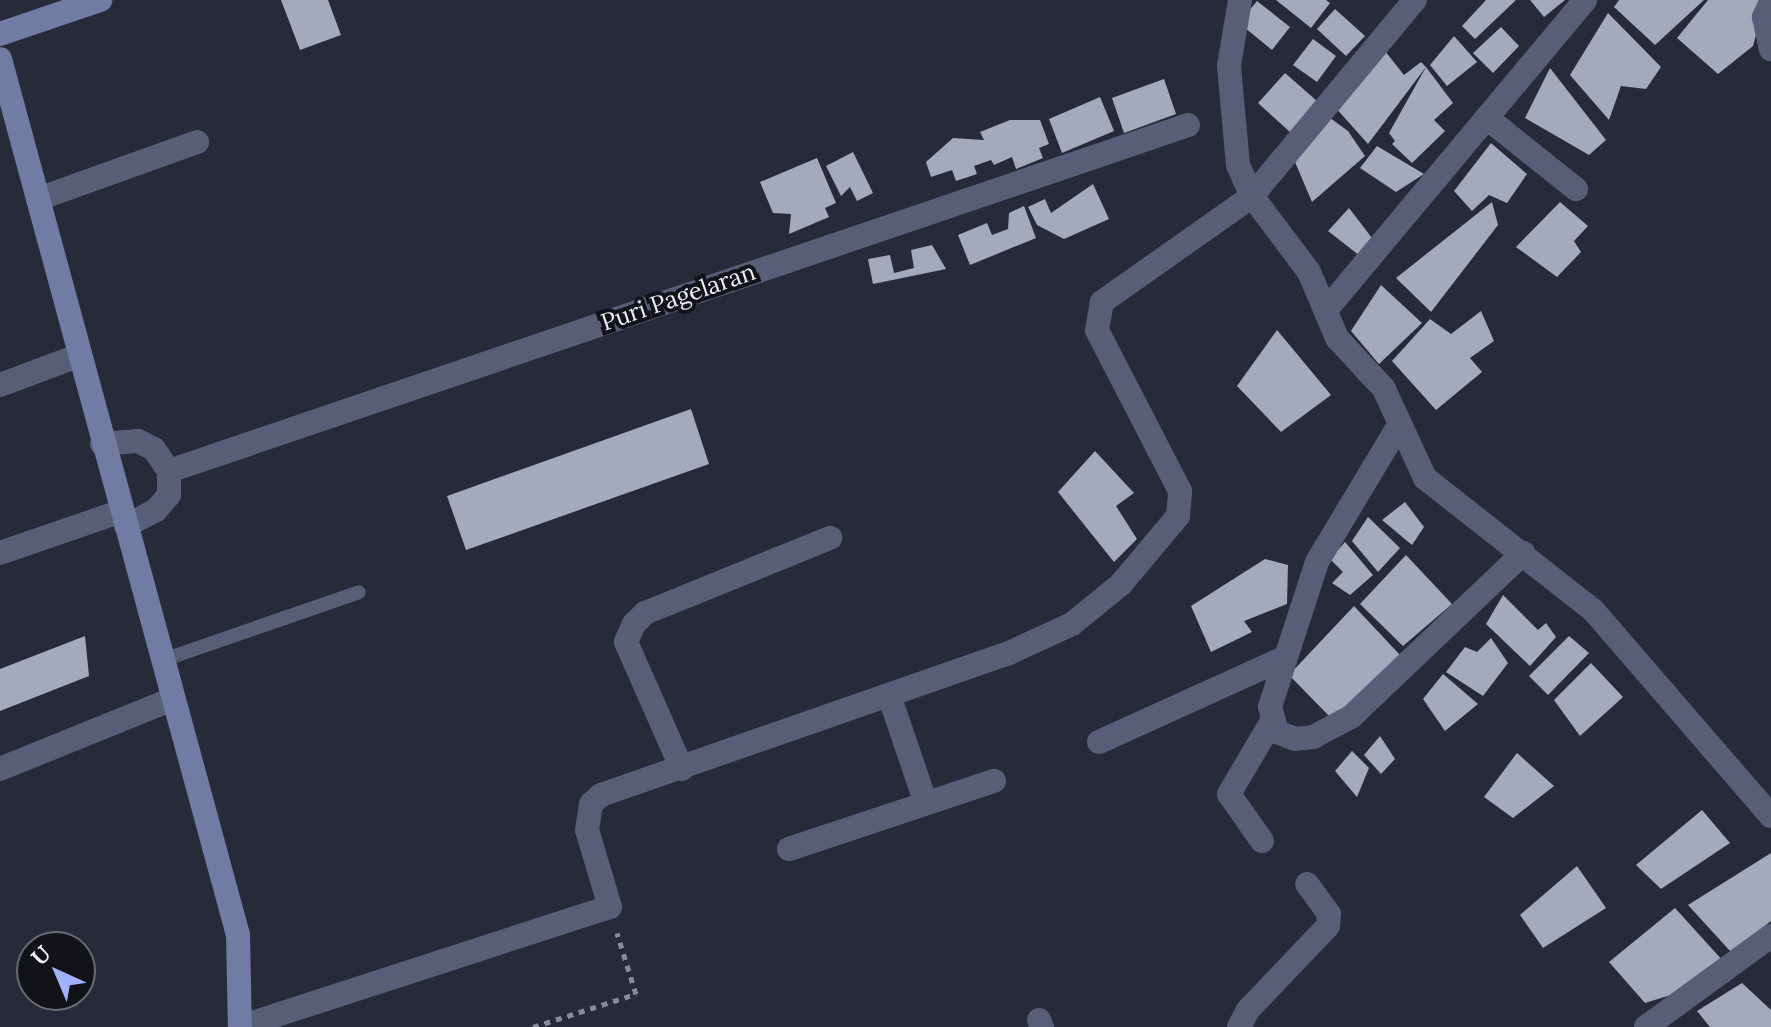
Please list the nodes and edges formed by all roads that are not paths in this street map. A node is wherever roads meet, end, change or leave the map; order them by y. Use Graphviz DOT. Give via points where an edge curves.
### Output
graph roads {
  1 [pos="100,0"];
  2 [pos="1240,0"];
  3 [pos="1415,0"];
  4 [pos="1585,0"];
  5 [pos="1771,2"];
  6 [pos="0,34"];
  7 [pos="1771,49"];
  8 [pos="2,73"];
  9 [pos="1487,118"];
  10 [pos="1188,125"];
  11 [pos="197,142"];
  12 [pos="1576,189"];
  13 [pos="1252,196"];
  14 [pos="38,199"];
  15 [pos="1326,310"];
  16 [pos="77,356"];
  17 [pos="0,385"];
  18 [pos="1398,427"];
  19 [pos="102,444"];
  20 [pos="169,471"];
  21 [pos="124,519"];
  22 [pos="830,538"];
  23 [pos="0,553"];
  24 [pos="1523,553"];
  25 [pos="359,592"];
  26 [pos="1286,657"];
  27 [pos="163,660"];
  28 [pos="889,695"];
  29 [pos="172,699"];
  30 [pos="1271,723"];
  31 [pos="1099,742"];
  32 [pos="0,769"];
  33 [pos="682,769"];
  34 [pos="994,781"];
  35 [pos="925,801"];
  36 [pos="1771,816"];
  37 [pos="1262,841"];
  38 [pos="789,849"];
  39 [pos="1307,884"];
  40 [pos="1771,936"];
  41 [pos="240,1027"];
  42 [pos="1239,1027"];
  43 [pos="1646,1027"];
  1 -- 6 [label="street"];
  2 -- 13 [label="street" via="1230,40 1232,135"];
  3 -- 13 [label="street"];
  4 -- 9 [label="street"];
  5 -- 7 [label="street" via="1764,17"];
  8 -- 14 [label="street"];
  9 -- 12 [label="street"];
  9 -- 15 [label="street"];
  10 -- 20 [label="street, Puri Pagelaran"];
  11 -- 14 [label="street"];
  13 -- 15 [label="street" via="1294,247"];
  13 -- 28 [label="street" via="1110,293 1096,314 1097,330 1180,491 1178,516 1157,545 1072,624 1007,654"];
  14 -- 16 [label="street"];
  15 -- 18 [label="street" via="1343,347 1384,389"];
  16 -- 17 [label="street"];
  16 -- 19 [label="street"];
  18 -- 24 [label="street" via="1425,478"];
  18 -- 26 [label="street" via="1327,541"];
  19 -- 20 [label="street" via="138,441 154,449"];
  19 -- 21 [label="street"];
  20 -- 21 [label="street" via="169,495 156,510"];
  21 -- 23 [label="street"];
  21 -- 27 [label="street"];
  22 -- 33 [label="street" via="645,613 634,624 626,642"];
  24 -- 30 [label="street" via="1351,717 1330,731 1295,739"];
  24 -- 36 [label="street" via="1593,610"];
  25 -- 27 [label="lane"];
  26 -- 30 [label="street" via="1270,707"];
  26 -- 31 [label="street"];
  27 -- 29 [label="street"];
  28 -- 33 [label="street"];
  28 -- 35 [label="street"];
  29 -- 32 [label="street"];
  29 -- 41 [label="street" via="238,935"];
  30 -- 37 [label="street" via="1229,794"];
  33 -- 41 [label="street" via="601,795 591,804 587,830 610,907"];
  34 -- 35 [label="street"];
  35 -- 38 [label="street"];
  39 -- 42 [label="street" via="1329,914 1328,926 1248,1010"];
  40 -- 43 [label="street"];
}
